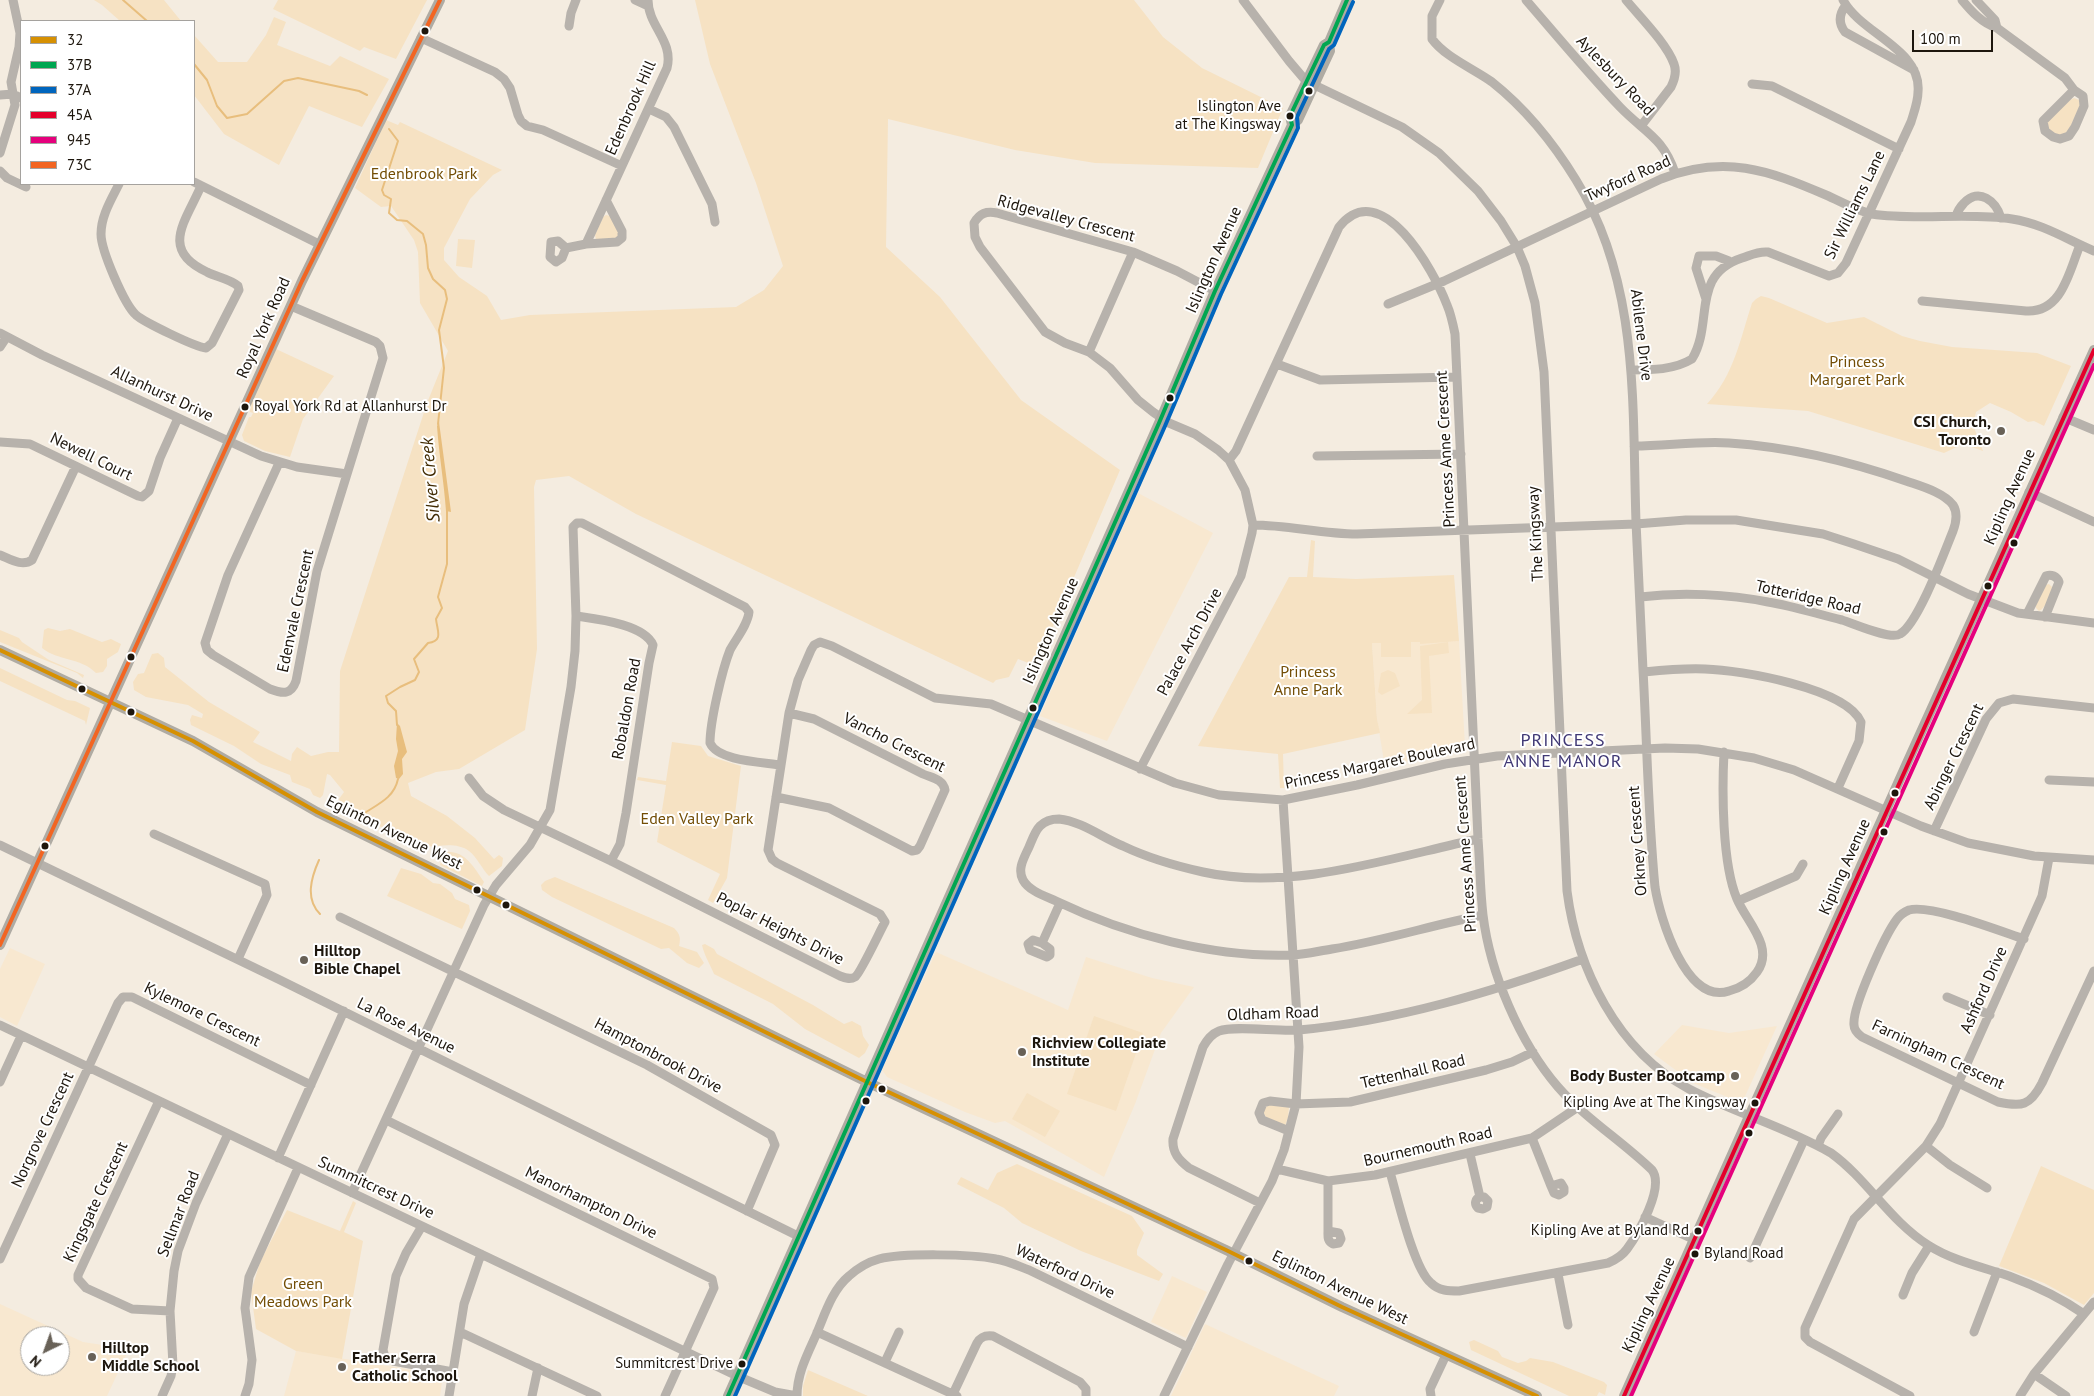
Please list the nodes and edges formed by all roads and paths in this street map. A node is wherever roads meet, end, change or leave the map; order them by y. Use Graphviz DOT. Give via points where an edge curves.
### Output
graph roads {
  1 [pos="13,0"];
  2 [pos="440,0"];
  3 [pos="576,0"];
  4 [pos="635,0"];
  5 [pos="1244,0"];
  6 [pos="1347,0"];
  7 [pos="1440,0"];
  8 [pos="1626,0"];
  9 [pos="1962,0"];
  10 [pos="1976,0"];
  11 [pos="1528,1"];
  12 [pos="648,3"];
  13 [pos="1845,3"];
  14 [pos="569,26"];
  15 [pos="1997,28"];
  16 [pos="421,38"];
  17 [pos="1914,70"];
  18 [pos="1310,83"];
  19 [pos="1752,84"];
  20 [pos="2074,90"];
  21 [pos="0,95"];
  22 [pos="17,96"];
  23 [pos="649,109"];
  24 [pos="1641,126"];
  25 [pos="1899,148"];
  26 [pos="0,153"];
  27 [pos="622,166"];
  28 [pos="0,171"];
  29 [pos="1675,173"];
  30 [pos="20,184"];
  31 [pos="198,184"];
  32 [pos="22,185"];
  33 [pos="119,185"];
  34 [pos="26,187"];
  35 [pos="606,200"];
  36 [pos="1594,211"];
  37 [pos="1870,214"];
  38 [pos="1956,216"];
  39 [pos="2001,218"];
  40 [pos="715,222"];
  41 [pos="319,244"];
  42 [pos="586,244"];
  43 [pos="2080,245"];
  44 [pos="1517,247"];
  45 [pos="566,248"];
  46 [pos="2094,250"];
  47 [pos="1133,252"];
  48 [pos="1729,261"];
  49 [pos="1438,284"];
  50 [pos="1215,291"];
  51 [pos="1706,299"];
  52 [pos="1922,301"];
  53 [pos="1388,304"];
  54 [pos="291,306"];
  55 [pos="3,336"];
  56 [pos="0,348"];
  57 [pos="2094,350"];
  58 [pos="1089,352"];
  59 [pos="1277,364"];
  60 [pos="1631,370"];
  61 [pos="1457,377"];
  62 [pos="2063,417"];
  63 [pos="178,418"];
  64 [pos="1162,418"];
  65 [pos="2094,430"];
  66 [pos="0,442"];
  67 [pos="230,442"];
  68 [pos="1634,446"];
  69 [pos="1461,454"];
  70 [pos="1317,456"];
  71 [pos="1229,460"];
  72 [pos="279,463"];
  73 [pos="76,466"];
  74 [pos="347,474"];
  75 [pos="2029,492"];
  76 [pos="2094,522"];
  77 [pos="1253,524"];
  78 [pos="1636,524"];
  79 [pos="1551,526"];
  80 [pos="1465,530"];
  81 [pos="0,555"];
  82 [pos="1933,576"];
  83 [pos="1640,596"];
  84 [pos="1981,598"];
  85 [pos="2027,614"];
  86 [pos="576,616"];
  87 [pos="2045,617"];
  88 [pos="2094,623"];
  89 [pos="0,650"];
  90 [pos="1644,672"];
  91 [pos="110,702"];
  92 [pos="2094,708"];
  93 [pos="789,713"];
  94 [pos="1028,720"];
  95 [pos="1646,749"];
  96 [pos="1724,752"];
  97 [pos="1560,753"];
  98 [pos="1475,758"];
  99 [pos="781,765"];
  100 [pos="1140,769"];
  101 [pos="469,778"];
  102 [pos="2049,780"];
  103 [pos="2094,782"];
  104 [pos="1838,788"];
  105 [pos="776,797"];
  106 [pos="1282,800"];
  107 [pos="1886,810"];
  108 [pos="541,828"];
  109 [pos="1934,831"];
  110 [pos="154,834"];
  111 [pos="1478,838"];
  112 [pos="0,845"];
  113 [pos="2049,858"];
  114 [pos="2094,860"];
  115 [pos="611,861"];
  116 [pos="37,863"];
  117 [pos="1803,864"];
  118 [pos="1288,878"];
  119 [pos="489,897"];
  120 [pos="1738,901"];
  121 [pos="1060,903"];
  122 [pos="1483,914"];
  123 [pos="340,917"];
  124 [pos="2024,939"];
  125 [pos="1042,943"];
  126 [pos="0,945"];
  127 [pos="1293,955"];
  128 [pos="238,959"];
  129 [pos="1583,960"];
  130 [pos="453,971"];
  131 [pos="2094,971"];
  132 [pos="1502,988"];
  133 [pos="1946,997"];
  134 [pos="344,1011"];
  135 [pos="1990,1014"];
  136 [pos="0,1025"];
  137 [pos="1297,1030"];
  138 [pos="21,1036"];
  139 [pos="418,1048"];
  140 [pos="1533,1052"];
  141 [pos="89,1068"];
  142 [pos="0,1082"];
  143 [pos="867,1082"];
  144 [pos="1959,1082"];
  145 [pos="311,1085"];
  146 [pos="159,1101"];
  147 [pos="1296,1104"];
  148 [pos="1578,1107"];
  149 [pos="1838,1114"];
  150 [pos="1751,1116"];
  151 [pos="386,1120"];
  152 [pos="1289,1131"];
  153 [pos="228,1134"];
  154 [pos="1532,1138"];
  155 [pos="1804,1140"];
  156 [pos="1818,1146"];
  157 [pos="1926,1146"];
  158 [pos="1470,1154"];
  159 [pos="278,1158"];
  160 [pos="298,1168"];
  161 [pos="1277,1169"];
  162 [pos="1390,1172"];
  163 [pos="1328,1181"];
  164 [pos="1551,1186"];
  165 [pos="1987,1188"];
  166 [pos="352,1193"];
  167 [pos="1876,1196"];
  168 [pos="1480,1197"];
  169 [pos="1260,1203"];
  170 [pos="747,1211"];
  171 [pos="1645,1217"];
  172 [pos="422,1226"];
  173 [pos="1328,1231"];
  174 [pos="798,1236"];
  175 [pos="1695,1240"];
  176 [pos="1929,1246"];
  177 [pos="481,1254"];
  178 [pos="1234,1254"];
  179 [pos="1750,1258"];
  180 [pos="0,1259"];
  181 [pos="1997,1272"];
  182 [pos="1558,1274"];
  183 [pos="1903,1295"];
  184 [pos="2094,1302"];
  185 [pos="170,1311"];
  186 [pos="2084,1314"];
  187 [pos="1568,1325"];
  188 [pos="460,1332"];
  189 [pos="817,1332"];
  190 [pos="899,1332"];
  191 [pos="1974,1332"];
  192 [pos="1188,1347"];
  193 [pos="685,1351"];
  194 [pos="1446,1355"];
  195 [pos="885,1362"];
  196 [pos="538,1368"];
  197 [pos="453,1372"];
  198 [pos="2034,1374"];
  199 [pos="737,1376"];
  200 [pos="955,1395"];
  201 [pos="162,1396"];
  202 [pos="245,1396"];
  203 [pos="449,1396"];
  204 [pos="532,1396"];
  205 [pos="598,1396"];
  206 [pos="665,1396"];
  207 [pos="728,1396"];
  208 [pos="797,1396"];
  209 [pos="1086,1396"];
  210 [pos="1164,1396"];
  211 [pos="1431,1396"];
  212 [pos="1536,1396"];
  213 [pos="1624,1396"];
  214 [pos="1910,1396"];
  215 [pos="2020,1396"];
  216 [pos="2066,1396"];
  1 -- 22 [label="street" via="20,38 11,82"];
  2 -- 16 [label="main road, Royal York Road"];
  3 -- 14 [label="street"];
  4 -- 12 [label="street"];
  5 -- 18 [label="street, The Kingsway" via="1289,61"];
  6 -- 18 [label="main road, Islington Avenue" via="1329,42 1324,45"];
  7 -- 36 [label="street, Abilene Drive" via="1432,16 1432,40 1493,83 1525,112 1557,150"];
  8 -- 24 [label="street" via="1668,51 1675,69 1671,87"];
  9 -- 15 [label="street" via="1975,15"];
  10 -- 15 [label="street" via="1995,20"];
  11 -- 24 [label="street, Aylesbury Road" via="1620,107"];
  12 -- 23 [label="street, Edenbrook Hill" via="669,58"];
  13 -- 17 [label="street" via="1866,26 1906,57"];
  13 -- 17 [label="street" via="1840,22 1845,32"];
  15 -- 20 [label="street" via="2065,78"];
  16 -- 27 [label="street" via="504,79 521,121 527,126 543,130"];
  16 -- 41 [label="main road, Royal York Road"];
  17 -- 25 [label="street, Sir Williams Lane" via="1918,81 1917,99"];
  18 -- 44 [label="street, The Kingsway" via="1393,122 1439,153 1478,191"];
  18 -- 50 [label="main road, Islington Avenue" via="1290,116 1292,125"];
  19 -- 25 [label="street" via="1772,86"];
  20 -- 20 [label="street" via="2043,121 2045,132 2053,137 2068,136 2081,114 2085,100"];
  21 -- 22 [label="street"];
  22 -- 26 [label="street"];
  23 -- 27 [label="street, Edenbrook Hill"];
  23 -- 40 [label="street" via="666,117 674,127 712,204"];
  24 -- 29 [label="street, Aylesbury Road" via="1661,144"];
  25 -- 37 [label="street, Sir Williams Lane"];
  27 -- 35 [label="street, Edenbrook Hill"];
  28 -- 30 [label="street"];
  29 -- 36 [label="street, Twyford Road"];
  29 -- 37 [label="street, Twyford Road" via="1714,166 1747,167 1783,176"];
  31 -- 33 [label="street" via="180,233 180,249 190,263 234,283 239,290 212,343 206,348 149,323 131,308 101,243 103,220"];
  31 -- 41 [label="street"];
  32 -- 34 [label="street"];
  35 -- 42 [label="street, Edenbrook Hill"];
  35 -- 42 [label="street" via="622,231 622,238 617,242"];
  36 -- 44 [label="street, Twyford Road"];
  36 -- 60 [label="street, Abilene Drive" via="1620,288 1628,327"];
  37 -- 38 [label="street, Twyford Road"];
  37 -- 48 [label="street, Sir Williams Lane" via="1846,263 1834,275 1822,274 1780,256 1761,252"];
  38 -- 39 [label="street, Twyford Road"];
  38 -- 39 [label="street" via="1967,200 1977,195 1988,198"];
  39 -- 43 [label="street, Twyford Road" via="2043,228"];
  41 -- 54 [label="main road, Royal York Road"];
  42 -- 45 [label="street"];
  43 -- 46 [label="street, Twyford Road"];
  43 -- 52 [label="street" via="2057,297 2041,310"];
  44 -- 49 [label="street, Twyford Road"];
  44 -- 79 [label="street, The Kingsway" via="1533,290 1541,342"];
  47 -- 50 [label="street, Ridgevalley Crescent"];
  47 -- 58 [label="street"];
  47 -- 58 [label="street, Ridgevalley Crescent" via="990,211 982,213 974,223 976,240 1041,328 1065,343"];
  48 -- 51 [label="street, Sir Williams Lane" via="1717,272"];
  48 -- 51 [label="street, Sir Williams Lane" via="1716,256 1699,256 1696,268"];
  49 -- 53 [label="street, Twyford Road"];
  49 -- 59 [label="street, Princess Anne Crescent" via="1417,248 1392,223 1375,213 1357,211 1339,227"];
  49 -- 61 [label="street, Princess Anne Crescent" via="1452,322"];
  50 -- 64 [label="main road, Islington Avenue"];
  51 -- 60 [label="street, Sir Williams Lane" via="1699,346 1692,358 1673,367"];
  54 -- 67 [label="main road, Royal York Road"];
  54 -- 74 [label="street, Edenvale Crescent" via="380,346 383,363"];
  55 -- 56 [label="street"];
  55 -- 63 [label="street, Allanhurst Drive"];
  57 -- 62 [label="main road, Kipling Avenue"];
  58 -- 64 [label="street, Ridgevalley Crescent" via="1110,368 1138,400"];
  59 -- 61 [label="street" via="1320,380"];
  59 -- 71 [label="street, Princess Anne Crescent"];
  60 -- 68 [label="street, Abilene Drive"];
  61 -- 69 [label="street, Princess Anne Crescent"];
  62 -- 65 [label="street"];
  62 -- 75 [label="main road, Kipling Avenue"];
  63 -- 67 [label="street, Allanhurst Drive"];
  63 -- 73 [label="street, Newell Court" via="145,495 138,496"];
  64 -- 71 [label="street, Ridgevalley Crescent" via="1201,438"];
  64 -- 94 [label="main road, Islington Avenue"];
  66 -- 73 [label="street, Newell Court" via="30,444"];
  67 -- 72 [label="street, Allanhurst Drive"];
  67 -- 91 [label="main road, Royal York Road"];
  68 -- 78 [label="street, Abilene Drive"];
  68 -- 82 [label="street" via="1707,442 1763,446 1859,465 1922,487 1953,505 1956,517 1954,531"];
  69 -- 70 [label="street"];
  69 -- 80 [label="street, Princess Anne Crescent"];
  71 -- 77 [label="street" via="1245,490"];
  72 -- 74 [label="street, Allanhurst Drive"];
  72 -- 74 [label="street, Edenvale Crescent" via="231,569 205,643 213,655 280,693 292,690 296,681 317,572"];
  73 -- 81 [label="street" via="32,560 20,563"];
  75 -- 76 [label="street"];
  75 -- 84 [label="main road, Kipling Avenue"];
  77 -- 80 [label="street" via="1338,534"];
  77 -- 100 [label="street, Palace Arch Drive" via="1247,556 1234,592"];
  78 -- 79 [label="street"];
  78 -- 82 [label="street" via="1736,520 1772,524 1854,544 1898,559"];
  78 -- 83 [label="street, Abilene Drive"];
  79 -- 80 [label="street"];
  79 -- 97 [label="street, The Kingsway"];
  80 -- 98 [label="street, Princess Anne Crescent"];
  82 -- 83 [label="street, Totteridge Road" via="1913,621 1899,635 1892,636 1816,612 1769,602 1694,595"];
  82 -- 84 [label="street"];
  83 -- 90 [label="street, Abilene Drive"];
  84 -- 85 [label="street"];
  84 -- 107 [label="main road, Kipling Avenue"];
  85 -- 87 [label="street"];
  85 -- 87 [label="street" via="2046,576 2051,575 2059,582"];
  86 -- 99 [label="street" via="573,527 577,523 745,608 749,618 736,638 722,676 710,743 724,756"];
  86 -- 108 [label="street" via="571,687 556,782 550,810"];
  86 -- 115 [label="street, Robaldon Road" via="604,619 624,626 649,638 653,645 625,820 620,844"];
  87 -- 88 [label="street"];
  89 -- 91 [label="main road, Eglinton Avenue West"];
  90 -- 95 [label="street, Abilene Drive"];
  90 -- 104 [label="street" via="1704,669 1742,673 1812,690 1849,706 1861,722 1860,735"];
  91 -- 116 [label="main road, Royal York Road"];
  91 -- 119 [label="main road, Eglinton Avenue West" via="193,740 317,812"];
  92 -- 109 [label="street, Abinger Crescent" via="2013,699 1999,703 1986,719"];
  93 -- 94 [label="street, Poplar Heights Drive" via="811,650 820,642 935,698 984,702"];
  93 -- 99 [label="street, Poplar Heights Drive"];
  93 -- 105 [label="street, Vancho Crescent" via="814,719 940,781 945,790 920,846 912,851 829,808"];
  94 -- 100 [label="street, Princess Margaret Boulevard"];
  94 -- 143 [label="main road, Islington Avenue"];
  95 -- 96 [label="street, Princess Margaret Boulevard"];
  95 -- 97 [label="street, Princess Margaret Boulevard"];
  95 -- 120 [label="street, Orkney Crescent" via="1657,898 1681,961 1696,982 1711,992 1726,992 1744,985 1762,961 1762,945"];
  96 -- 104 [label="street, Princess Margaret Boulevard" via="1774,763"];
  96 -- 120 [label="street, Orkney Crescent" via="1727,858 1730,881"];
  97 -- 98 [label="street, Princess Margaret Boulevard"];
  97 -- 129 [label="street, The Kingsway" via="1567,891 1575,937"];
  98 -- 106 [label="street, Princess Margaret Boulevard"];
  98 -- 111 [label="street, Princess Anne Crescent"];
  99 -- 105 [label="street, Poplar Heights Drive"];
  100 -- 106 [label="street, Princess Margaret Boulevard" via="1208,793"];
  101 -- 108 [label="street, Poplar Heights Drive" via="490,801"];
  102 -- 103 [label="street"];
  104 -- 107 [label="street, Princess Margaret Boulevard"];
  105 -- 115 [label="street, Poplar Heights Drive" via="768,850 772,859 884,918 885,922 853,979 840,976"];
  106 -- 118 [label="street"];
  107 -- 109 [label="street, Princess Margaret Boulevard"];
  107 -- 150 [label="main road, Kipling Avenue"];
  108 -- 115 [label="street, Poplar Heights Drive"];
  108 -- 119 [label="street"];
  109 -- 113 [label="street, Princess Margaret Boulevard" via="1985,847"];
  110 -- 128 [label="street" via="265,884 267,895"];
  111 -- 118 [label="street" via="1325,873"];
  111 -- 122 [label="street, Princess Anne Crescent"];
  112 -- 116 [label="street, La Rose Avenue"];
  113 -- 114 [label="street, Princess Margaret Boulevard"];
  113 -- 124 [label="street, Ashford Drive" via="2042,896"];
  116 -- 126 [label="main road, Royal York Road"];
  116 -- 128 [label="street, La Rose Avenue"];
  117 -- 120 [label="street" via="1796,876"];
  118 -- 121 [label="street" via="1206,873 1125,847 1071,822 1057,819 1038,827 1022,861 1021,873 1028,887"];
  118 -- 127 [label="street"];
  119 -- 130 [label="street"];
  119 -- 143 [label="main road, Eglinton Avenue West"];
  121 -- 125 [label="street"];
  121 -- 127 [label="street" via="1138,934 1198,947"];
  122 -- 127 [label="street" via="1375,940"];
  122 -- 132 [label="street, Princess Anne Crescent" via="1488,944"];
  123 -- 130 [label="street"];
  124 -- 135 [label="street, Ashford Drive"];
  124 -- 144 [label="street, Farningham Crescent" via="1956,916 1920,909 1903,913 1889,932 1856,1007 1855,1029 1862,1037"];
  127 -- 137 [label="street"];
  128 -- 134 [label="street, La Rose Avenue"];
  129 -- 132 [label="street, Oldham Road"];
  129 -- 150 [label="street, The Kingsway" via="1615,1019 1631,1041 1654,1063 1689,1089"];
  130 -- 139 [label="street"];
  130 -- 170 [label="street, Hamptonbrook Drive" via="647,1065 771,1135 776,1145"];
  131 -- 144 [label="street, Farningham Crescent" via="2032,1099 2017,1106 1998,1102"];
  132 -- 137 [label="street, Oldham Road" via="1358,1022"];
  132 -- 140 [label="street, Princess Anne Crescent"];
  133 -- 135 [label="street"];
  134 -- 139 [label="street, La Rose Avenue"];
  134 -- 145 [label="street"];
  135 -- 144 [label="street, Ashford Drive"];
  136 -- 138 [label="street, Summitcrest Drive"];
  137 -- 147 [label="street"];
  137 -- 169 [label="street, Oldham Road" via="1226,1030 1212,1035 1203,1047 1173,1139 1173,1151 1184,1164"];
  138 -- 141 [label="street, Summitcrest Drive"];
  138 -- 142 [label="street"];
  139 -- 151 [label="street"];
  139 -- 170 [label="street, La Rose Avenue"];
  140 -- 147 [label="street, Tettenhall Road" via="1486,1070 1376,1096 1343,1103"];
  140 -- 148 [label="street, Princess Anne Crescent" via="1558,1087"];
  141 -- 145 [label="street, Kylemore Crescent" via="118,1003 128,996"];
  141 -- 146 [label="street, Summitcrest Drive"];
  141 -- 180 [label="street, Norgrove Crescent"];
  143 -- 174 [label="main road, Islington Avenue"];
  143 -- 178 [label="main road, Eglinton Avenue West"];
  144 -- 157 [label="street, Ashford Drive"];
  145 -- 159 [label="street"];
  146 -- 153 [label="street, Summitcrest Drive"];
  146 -- 185 [label="street, Kingsgate Crescent" via="78,1279 86,1288 132,1309"];
  147 -- 152 [label="street"];
  147 -- 152 [label="street, Tettenhall Road" via="1270,1101 1259,1109 1265,1122"];
  148 -- 154 [label="street, Bournemouth Road"];
  148 -- 171 [label="street, Princess Anne Crescent" via="1655,1174 1654,1196"];
  149 -- 156 [label="street"];
  150 -- 155 [label="street, The Kingsway"];
  150 -- 175 [label="main road, Kipling Avenue"];
  151 -- 166 [label="street"];
  151 -- 193 [label="street, Manorhampton Drive" via="712,1279 714,1288"];
  152 -- 161 [label="street"];
  153 -- 159 [label="street, Summitcrest Drive"];
  153 -- 185 [label="street, Sellmar Road" via="184,1234 174,1271"];
  154 -- 158 [label="street, Bournemouth Road"];
  154 -- 164 [label="street"];
  155 -- 156 [label="street, The Kingsway"];
  155 -- 179 [label="street"];
  156 -- 167 [label="street, The Kingsway" via="1836,1156"];
  157 -- 165 [label="street"];
  157 -- 167 [label="street, Ashford Drive"];
  158 -- 162 [label="street, Bournemouth Road"];
  158 -- 168 [label="street"];
  159 -- 160 [label="street, Summitcrest Drive"];
  160 -- 166 [label="street, Summitcrest Drive"];
  160 -- 202 [label="street" via="249,1277 246,1308 252,1360"];
  161 -- 163 [label="street, Bournemouth Road"];
  161 -- 169 [label="street"];
  162 -- 163 [label="street, Bournemouth Road"];
  162 -- 182 [label="street, Princess Anne Crescent" via="1419,1267 1432,1285 1443,1290 1460,1291"];
  163 -- 173 [label="street"];
  166 -- 172 [label="street, Summitcrest Drive"];
  167 -- 176 [label="street, The Kingsway" via="1909,1231"];
  167 -- 214 [label="street, Ashford Drive" via="1851,1225 1804,1331 1805,1337"];
  169 -- 178 [label="street"];
  170 -- 174 [label="street, La Rose Avenue"];
  171 -- 175 [label="street"];
  171 -- 182 [label="street, Princess Anne Crescent" via="1626,1250 1614,1260"];
  172 -- 177 [label="street, Summitcrest Drive"];
  172 -- 197 [label="street" via="396,1276 383,1350 385,1357 393,1361"];
  174 -- 199 [label="main road, Islington Avenue"];
  175 -- 213 [label="main road, Kipling Avenue"];
  176 -- 181 [label="street, The Kingsway"];
  176 -- 183 [label="street"];
  177 -- 188 [label="street" via="467,1292"];
  177 -- 193 [label="street, Summitcrest Drive"];
  178 -- 192 [label="street"];
  178 -- 194 [label="main road, Eglinton Avenue West"];
  181 -- 186 [label="street, The Kingsway" via="2041,1289"];
  181 -- 191 [label="street"];
  182 -- 187 [label="street"];
  184 -- 186 [label="street"];
  185 -- 201 [label="street, Sellmar Road" via="173,1365"];
  186 -- 198 [label="street"];
  188 -- 196 [label="street"];
  188 -- 197 [label="street"];
  189 -- 192 [label="street, Waterford Drive" via="838,1289 848,1276 868,1262 898,1256 979,1257 1005,1261 1029,1270"];
  189 -- 195 [label="street"];
  189 -- 208 [label="street, Waterford Drive" via="802,1367"];
  190 -- 195 [label="street"];
  192 -- 210 [label="street"];
  193 -- 199 [label="street, Summitcrest Drive"];
  193 -- 206 [label="street"];
  194 -- 211 [label="street" via="1430,1389"];
  194 -- 212 [label="main road, Eglinton Avenue West"];
  195 -- 200 [label="street"];
  196 -- 204 [label="street"];
  196 -- 205 [label="street"];
  197 -- 203 [label="street"];
  198 -- 215 [label="street"];
  198 -- 216 [label="street"];
  199 -- 207 [label="main road, Islington Avenue"];
  199 -- 208 [label="street, Summitcrest Drive" via="775,1392"];
  200 -- 209 [label="street" via="977,1343 987,1335 1080,1382"];
}
